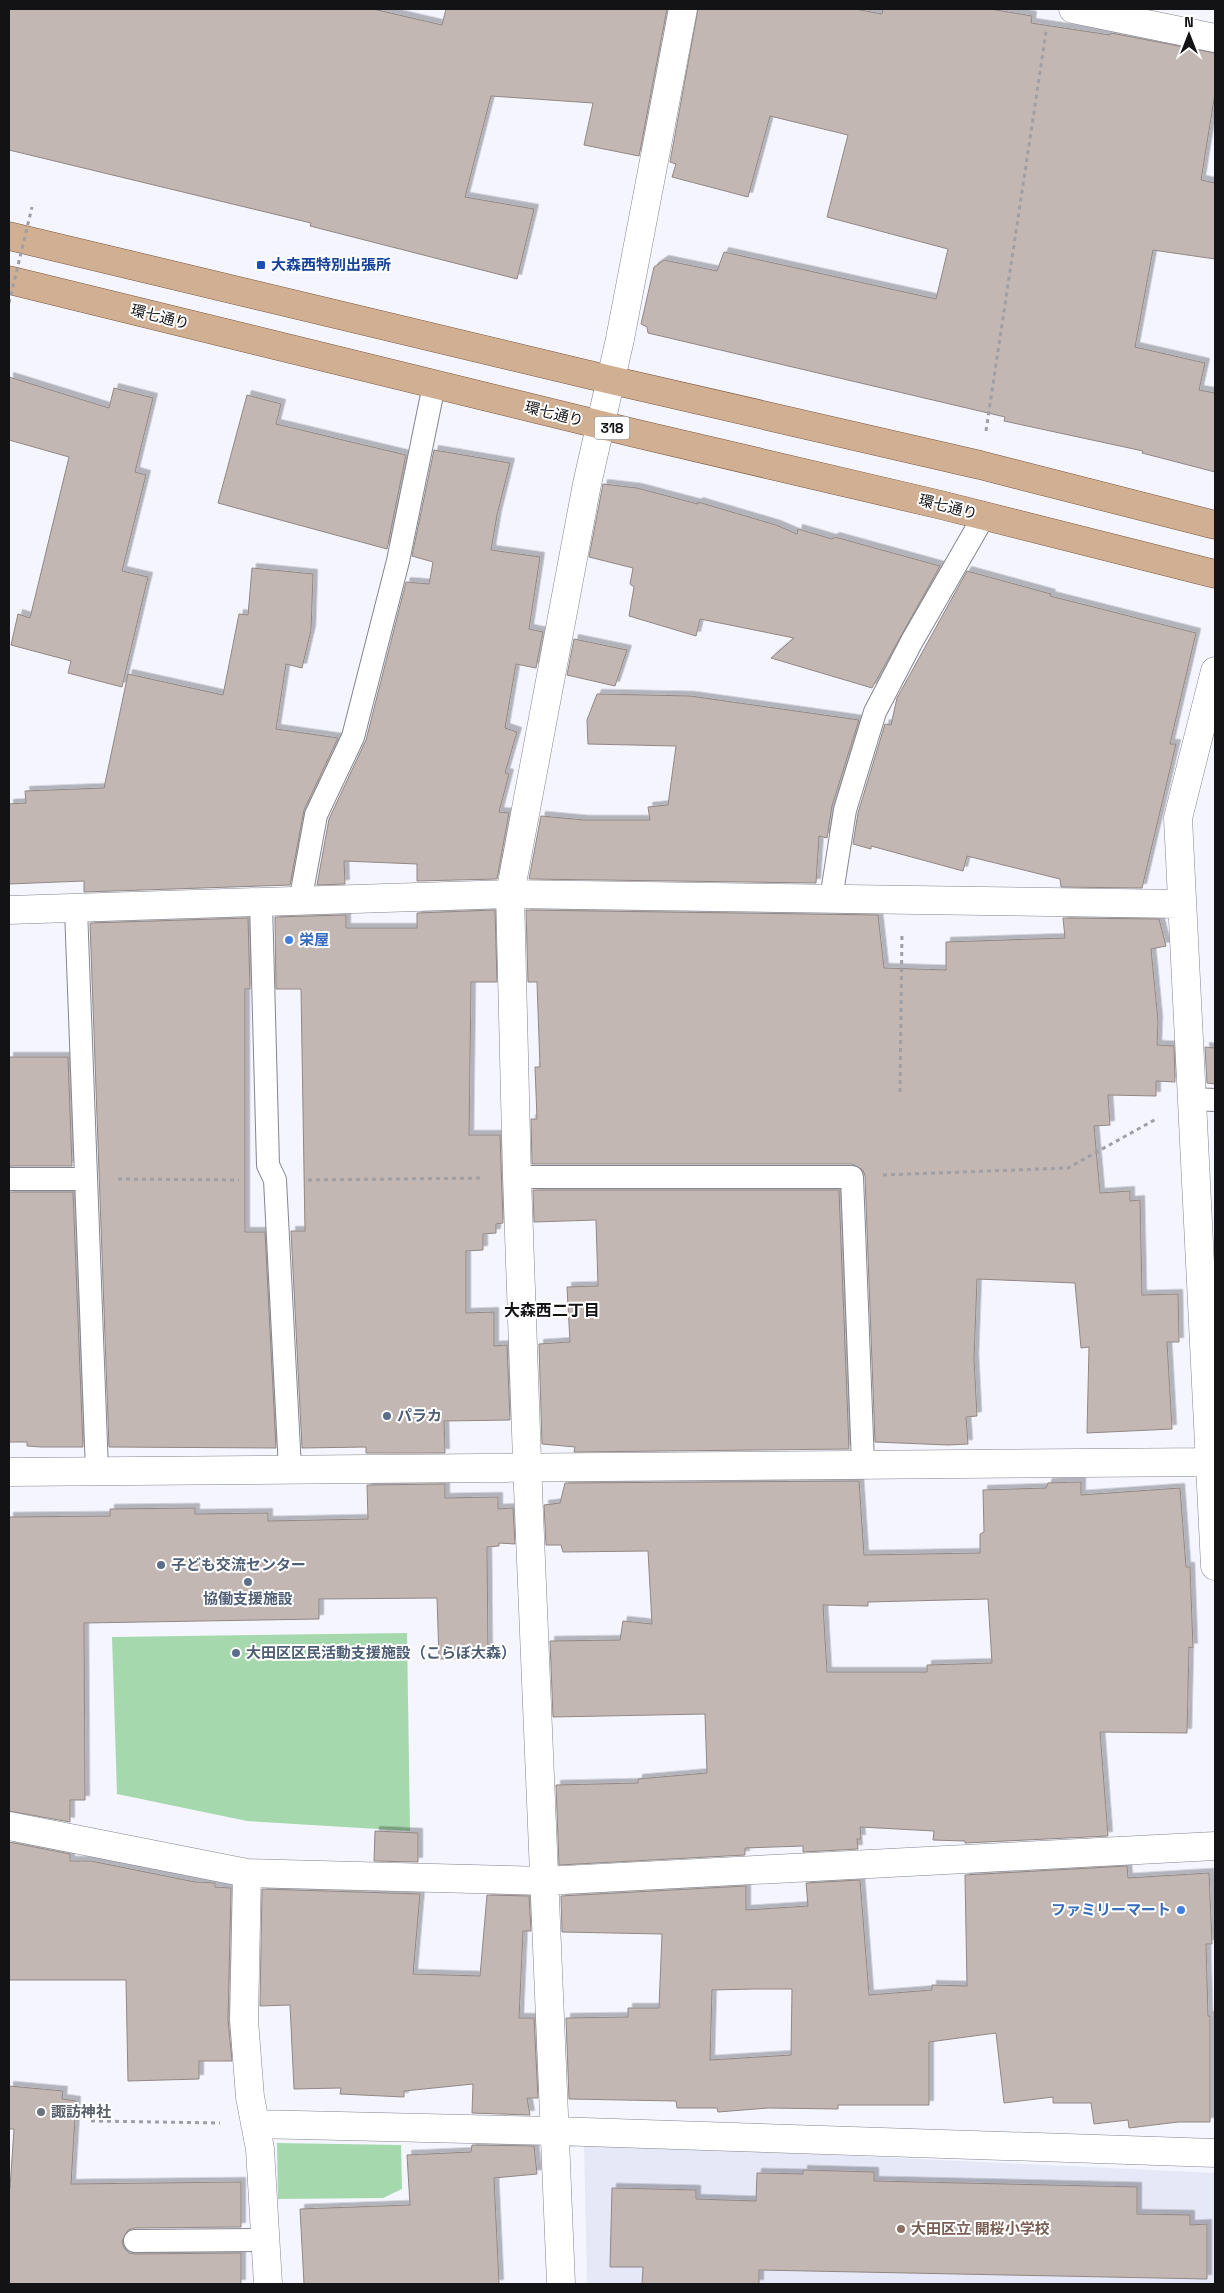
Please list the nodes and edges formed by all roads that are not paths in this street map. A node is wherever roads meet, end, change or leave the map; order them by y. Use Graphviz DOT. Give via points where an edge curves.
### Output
graph roads {
  1 [pos="683,9"];
  2 [pos="1073,9"];
  3 [pos="1215,38"];
  4 [pos="9,236"];
  5 [pos="9,280"];
  6 [pos="611,380"];
  7 [pos="434,384"];
  8 [pos="600,425"];
  9 [pos="984,516"];
  10 [pos="1215,526"];
  11 [pos="1215,574"];
  12 [pos="1215,670"];
  13 [pos="510,894"];
  14 [pos="831,900"];
  15 [pos="300,902"];
  16 [pos="261,903"];
  17 [pos="1181,904"];
  18 [pos="76,909"];
  19 [pos="9,910"];
  20 [pos="1203,1099"];
  21 [pos="517,1177"];
  22 [pos="9,1179"];
  23 [pos="86,1179"];
  24 [pos="1209,1462"];
  25 [pos="863,1464"];
  26 [pos="527,1467"];
  27 [pos="290,1469"];
  28 [pos="97,1471"];
  29 [pos="9,1472"];
  30 [pos="1215,1566"];
  31 [pos="9,1826"];
  32 [pos="1215,1846"];
  33 [pos="247,1873"];
  34 [pos="544,1881"];
  35 [pos="255,2124"];
  36 [pos="554,2131"];
  37 [pos="1215,2154"];
  38 [pos="265,2240"];
  39 [pos="136,2241"];
  40 [pos="268,2284"];
  41 [pos="561,2284"];
  1 -- 6 [label="street"];
  2 -- 3 [label="street"];
  4 -- 6 [label="main road"];
  5 -- 7 [label="main road, 環七通り / 318"];
  6 -- 8 [label="street"];
  6 -- 10 [label="main road" via="980,465"];
  7 -- 8 [label="main road, 環七通り / 318"];
  7 -- 15 [label="lane" via="398,561 353,738 316,815"];
  8 -- 9 [label="main road, 環七通り / 318"];
  8 -- 13 [label="street"];
  9 -- 11 [label="main road, 環七通り / 318"];
  9 -- 14 [label="lane" via="875,712 844,810"];
  12 -- 17 [label="street" via="1178,818"];
  13 -- 14 [label="street"];
  13 -- 15 [label="street"];
  13 -- 21 [label="street"];
  14 -- 17 [label="street"];
  15 -- 16 [label="street"];
  16 -- 18 [label="street"];
  16 -- 27 [label="lane" via="268,1165 275,1180"];
  17 -- 20 [label="street"];
  18 -- 19 [label="street"];
  18 -- 23 [label="lane"];
  20 -- 24 [label="street"];
  21 -- 25 [label="lane" via="852,1177"];
  21 -- 26 [label="street"];
  22 -- 23 [label="lane"];
  23 -- 28 [label="lane"];
  24 -- 25 [label="street"];
  24 -- 30 [label="street"];
  25 -- 26 [label="street"];
  26 -- 27 [label="street"];
  26 -- 34 [label="street"];
  27 -- 28 [label="street"];
  28 -- 29 [label="street"];
  31 -- 33 [label="street"];
  32 -- 34 [label="street"];
  33 -- 34 [label="street"];
  33 -- 35 [label="street" via="244,2020"];
  34 -- 36 [label="street"];
  35 -- 36 [label="street"];
  35 -- 38 [label="street" via="260,2149"];
  36 -- 37 [label="street"];
  36 -- 41 [label="street"];
  38 -- 39 [label="lane"];
  38 -- 40 [label="street"];
}
